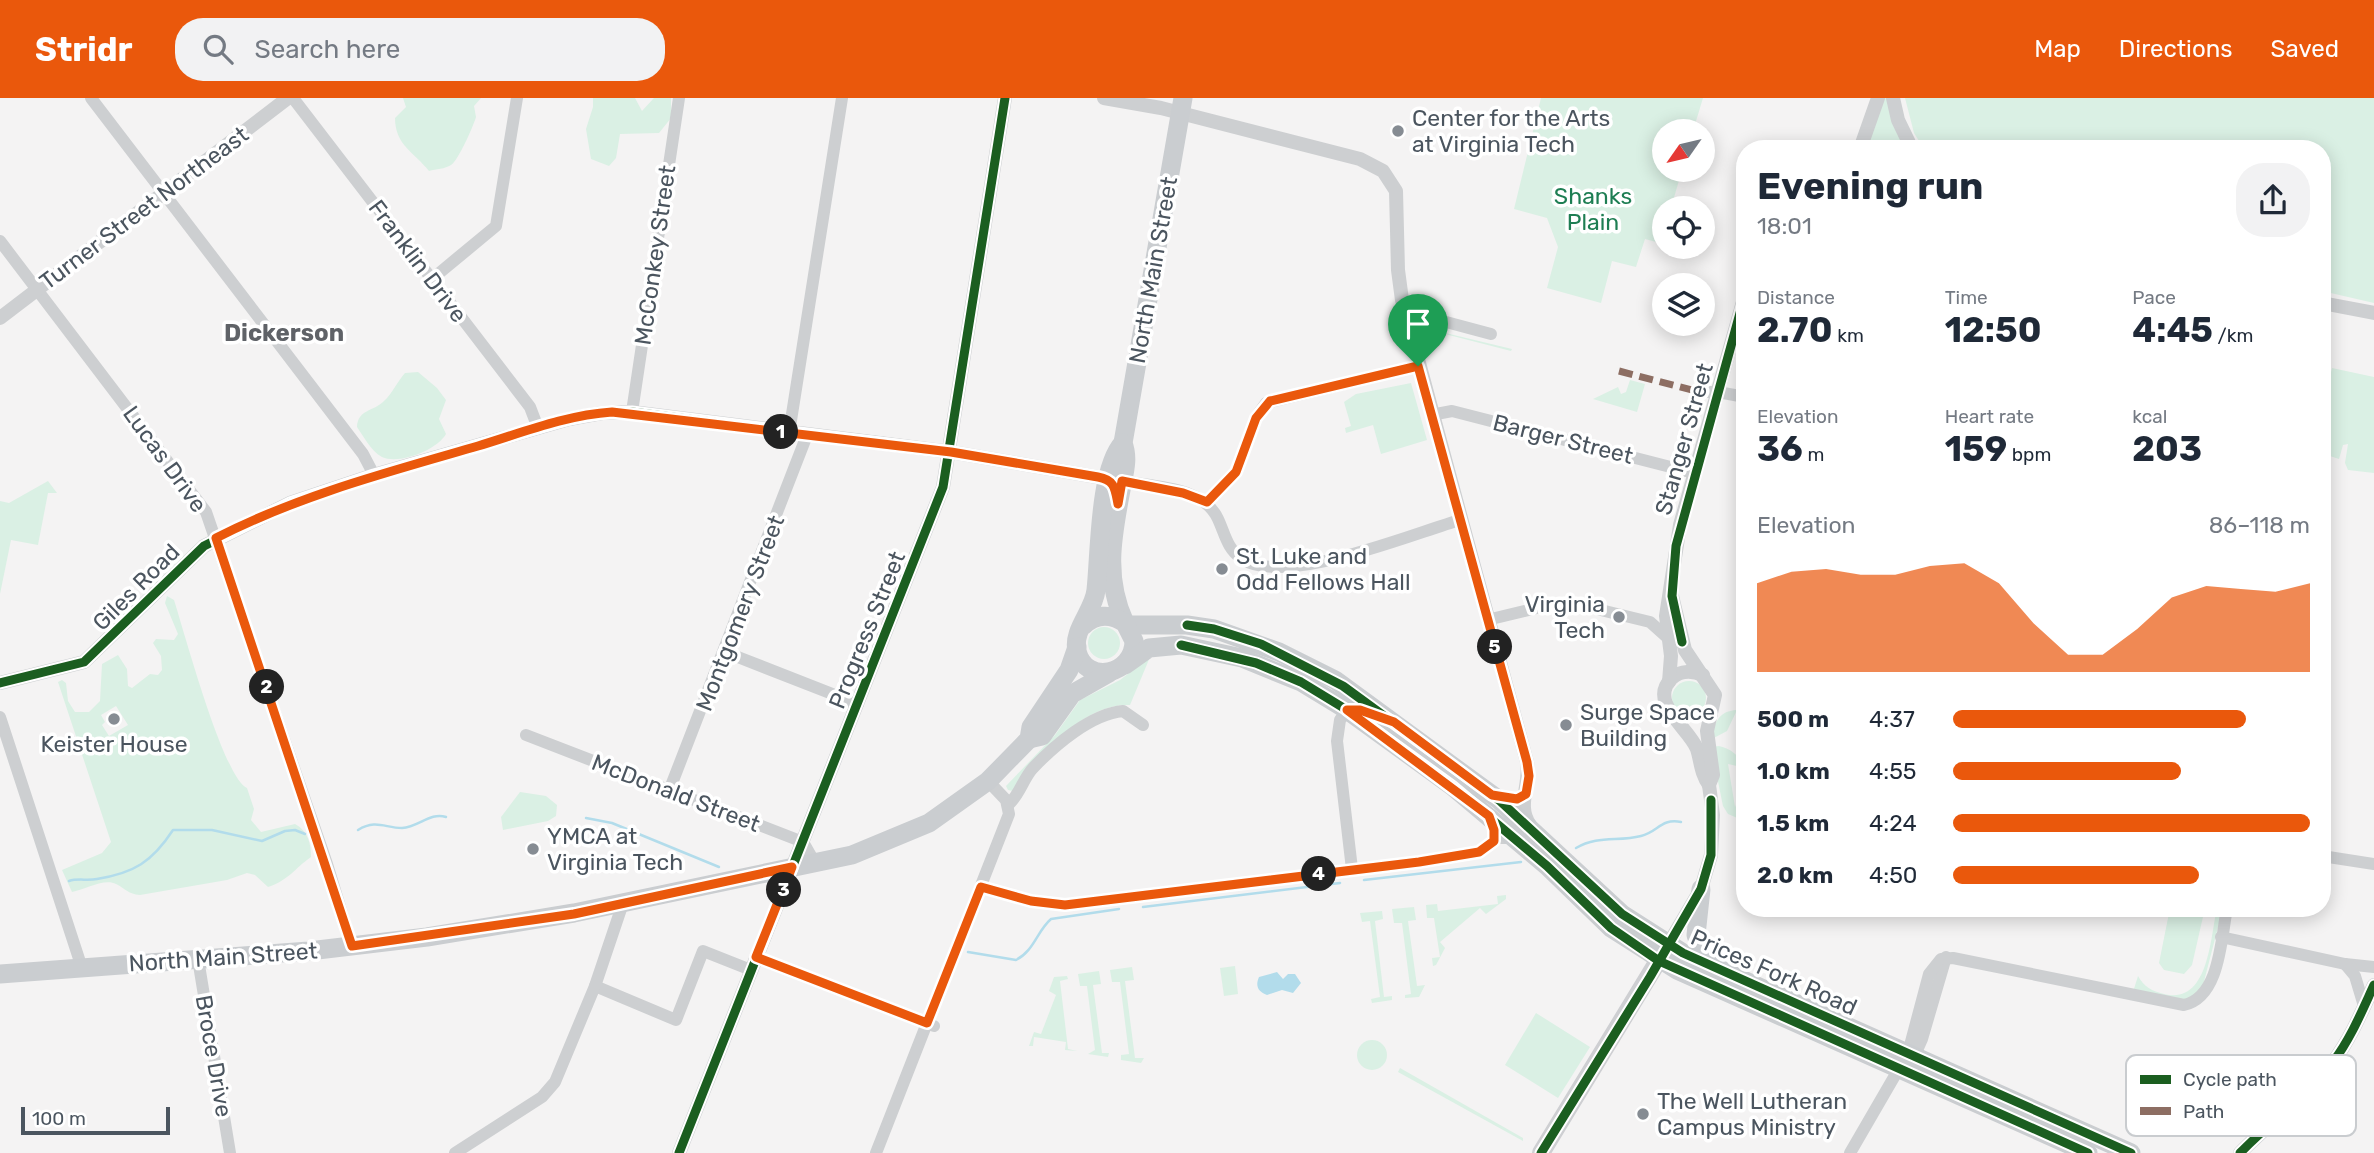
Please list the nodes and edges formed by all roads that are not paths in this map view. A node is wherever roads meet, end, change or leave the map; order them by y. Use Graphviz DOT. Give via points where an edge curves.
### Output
graph roads {
  1 [pos="91,98"];
  2 [pos="290,98"];
  3 [pos="517,98"];
  4 [pos="679,98"];
  5 [pos="842,98"];
  6 [pos="1005,98"];
  7 [pos="1104,98"];
  8 [pos="1878,98"];
  9 [pos="1893,98"];
  10 [pos="1182,105"];
  11 [pos="1863,140"];
  12 [pos="1908,140"];
  13 [pos="164,193"];
  14 [pos="0,241"];
  15 [pos="432,279"];
  16 [pos="37,290"];
  17 [pos="2331,305"];
  18 [pos="1405,311"];
  19 [pos="2374,313"];
  20 [pos="0,318"];
  21 [pos="1736,326"];
  22 [pos="1491,334"];
  23 [pos="1418,366"];
  24 [pos="1717,391"];
  25 [pos="1700,392"];
  26 [pos="1736,395"];
  27 [pos="632,412"];
  28 [pos="1431,415"];
  29 [pos="538,428"];
  30 [pos="789,433"];
  31 [pos="807,435"];
  32 [pos="951,452"];
  33 [pos="1694,473"];
  34 [pos="374,475"];
  35 [pos="1116,480"];
  36 [pos="1207,502"];
  37 [pos="1460,520"];
  38 [pos="216,538"];
  39 [pos="1672,596"];
  40 [pos="1666,616"];
  41 [pos="1488,620"];
  42 [pos="1650,622"];
  43 [pos="1126,624"];
  44 [pos="1083,626"];
  45 [pos="1669,639"];
  46 [pos="1077,647"];
  47 [pos="725,652"];
  48 [pos="1117,669"];
  49 [pos="1703,675"];
  50 [pos="1669,682"];
  51 [pos="0,683"];
  52 [pos="858,704"];
  53 [pos="1353,704"];
  54 [pos="1710,713"];
  55 [pos="1673,716"];
  56 [pos="0,717"];
  57 [pos="1143,725"];
  58 [pos="526,735"];
  59 [pos="1030,739"];
  60 [pos="988,781"];
  61 [pos="1709,785"];
  62 [pos="670,791"];
  63 [pos="1492,795"];
  64 [pos="1523,798"];
  65 [pos="1009,804"];
  66 [pos="1489,816"];
  67 [pos="1535,831"];
  68 [pos="1515,838"];
  69 [pos="1494,841"];
  70 [pos="803,842"];
  71 [pos="2331,857"];
  72 [pos="814,863"];
  73 [pos="2374,864"];
  74 [pos="792,867"];
  75 [pos="1352,869"];
  76 [pos="981,887"];
  77 [pos="1701,888"];
  78 [pos="623,903"];
  79 [pos="2225,917"];
  80 [pos="2221,937"];
  81 [pos="352,946"];
  82 [pos="1664,953"];
  83 [pos="198,959"];
  84 [pos="754,963"];
  85 [pos="2345,964"];
  86 [pos="2374,967"];
  87 [pos="82,968"];
  88 [pos="1729,973"];
  89 [pos="0,974"];
  90 [pos="2374,985"];
  91 [pos="595,986"];
  92 [pos="2364,1006"];
  93 [pos="931,1025"];
  94 [pos="2337,1055"];
  95 [pos="1903,1061"];
  96 [pos="2258,1136"];
  97 [pos="230,1153"];
  98 [pos="455,1153"];
  99 [pos="679,1153"];
  100 [pos="876,1153"];
  101 [pos="1541,1153"];
  102 [pos="1850,1153"];
  103 [pos="2088,1153"];
  104 [pos="2131,1153"];
  105 [pos="2240,1153"];
  1 -- 13 [label="street"];
  2 -- 13 [label="street, Turner Street Northeast"];
  2 -- 15 [label="street, Franklin Drive"];
  3 -- 15 [label="street" via="496,226"];
  4 -- 27 [label="street, McConkey Street"];
  5 -- 30 [label="street"];
  6 -- 32 [label="street, Progress Street"];
  7 -- 10 [label="street"];
  8 -- 11 [label="street"];
  9 -- 12 [label="street"];
  10 -- 18 [label="street" via="1360,159 1383,171 1396,191 1398,270"];
  10 -- 35 [label="main road, North Main Street" via="1123,443 1114,453"];
  13 -- 16 [label="street, Turner Street Northeast"];
  13 -- 34 [label="street" via="363,454"];
  14 -- 16 [label="street, Lucas Drive"];
  15 -- 29 [label="street, Franklin Drive" via="530,407"];
  16 -- 20 [label="street, Turner Street Northeast"];
  16 -- 38 [label="street, Lucas Drive" via="206,512"];
  17 -- 19 [label="street"];
  18 -- 22 [label="street"];
  18 -- 23 [label="street"];
  21 -- 24 [label="street, Stanger Street"];
  23 -- 28 [label="street"];
  23 -- 36 [label="street" via="1278,398 1263,406 1236,472"];
  24 -- 25 [label="street"];
  24 -- 26 [label="street"];
  24 -- 33 [label="street, Stanger Street"];
  27 -- 29 [label="street, Giles Road" via="586,415"];
  27 -- 30 [label="street, Giles Road"];
  28 -- 33 [label="street, Barger Street" via="1452,411"];
  28 -- 37 [label="street"];
  29 -- 34 [label="street, Giles Road"];
  30 -- 31 [label="street, Giles Road"];
  31 -- 32 [label="street, Giles Road"];
  31 -- 47 [label="street, Montgomery Street"];
  32 -- 35 [label="street, Giles Road"];
  32 -- 52 [label="street, Progress Street" via="931,521"];
  33 -- 39 [label="street, Stanger Street" via="1678,536"];
  34 -- 38 [label="street, Giles Road" via="290,503"];
  35 -- 36 [label="street"];
  35 -- 43 [label="main road" via="1111,581"];
  35 -- 44 [label="main road, North Main Street" via="1101,520 1096,594"];
  36 -- 37 [label="street" via="1234,552 1266,568 1304,566"];
  37 -- 41 [label="street"];
  38 -- 51 [label="street, Giles Road" via="84,662"];
  38 -- 81 [label="street, Lucas Drive"];
  39 -- 40 [label="street, Stanger Street"];
  39 -- 49 [label="street, Stanger Street" via="1685,650"];
  40 -- 42 [label="street"];
  40 -- 45 [label="street, Stanger Street"];
  41 -- 42 [label="street" via="1561,603"];
  41 -- 64 [label="street" via="1527,762 1529,776"];
  42 -- 45 [label="street"];
  43 -- 44 [label="main road" via="1105,615"];
  43 -- 48 [label="main road" via="1134,648"];
  43 -- 53 [label="main road, Prices Fork Road" via="1187,625 1236,636 1309,666"];
  44 -- 46 [label="main road"];
  45 -- 50 [label="street, Stanger Street"];
  46 -- 48 [label="main road" via="1084,664 1098,672"];
  46 -- 59 [label="main road, North Main Street" via="1069,670 1031,727"];
  47 -- 52 [label="street"];
  47 -- 62 [label="street, Montgomery Street"];
  48 -- 53 [label="main road" via="1149,648 1181,645 1242,658"];
  48 -- 59 [label="main road, North Main Street" via="1072,694 1042,736"];
  49 -- 50 [label="street" via="1685,672"];
  49 -- 54 [label="street" via="1715,695"];
  50 -- 55 [label="street" via="1665,703"];
  52 -- 70 [label="street, Progress Street"];
  53 -- 63 [label="main road, Prices Fork Road" via="1394,722"];
  53 -- 66 [label="main road, Prices Fork Road"];
  53 -- 75 [label="street" via="1340,720 1337,741"];
  54 -- 55 [label="street" via="1696,721"];
  54 -- 61 [label="street" via="1707,745 1713,775"];
  55 -- 61 [label="street" via="1696,747"];
  56 -- 87 [label="street"];
  57 -- 65 [label="street" via="1123,711 1107,712 1032,768"];
  58 -- 62 [label="street, McDonald Street"];
  59 -- 60 [label="main road, North Main Street"];
  60 -- 65 [label="street"];
  60 -- 72 [label="main road, North Main Street" via="943,815 896,839"];
  61 -- 77 [label="street" via="1711,855"];
  62 -- 70 [label="street, McDonald Street"];
  63 -- 64 [label="street"];
  63 -- 67 [label="main road, Prices Fork Road"];
  64 -- 67 [label="street" via="1526,819"];
  65 -- 76 [label="street"];
  66 -- 68 [label="main road, Prices Fork Road"];
  66 -- 69 [label="street"];
  67 -- 82 [label="main road, Prices Fork Road"];
  68 -- 69 [label="street"];
  68 -- 82 [label="main road, Prices Fork Road" via="1611,928"];
  69 -- 75 [label="street" via="1479,852"];
  70 -- 72 [label="street"];
  70 -- 74 [label="street, Progress Street"];
  71 -- 73 [label="street"];
  72 -- 74 [label="main road, North Main Street"];
  74 -- 78 [label="main road, North Main Street"];
  74 -- 84 [label="street, Progress Street"];
  75 -- 76 [label="street" via="1065,905"];
  76 -- 93 [label="street"];
  77 -- 82 [label="street"];
  77 -- 88 [label="main road" via="1696,924 1699,944"];
  78 -- 81 [label="main road, North Main Street"];
  78 -- 91 [label="street"];
  79 -- 80 [label="street"];
  80 -- 85 [label="street"];
  80 -- 95 [label="street" via="2208,989 2194,1003 2184,1005 1946,957 1928,974"];
  81 -- 83 [label="main road, North Main Street"];
  82 -- 88 [label="main road, Prices Fork Road"];
  82 -- 95 [label="main road, Prices Fork Road"];
  82 -- 101 [label="main road"];
  83 -- 87 [label="main road, North Main Street"];
  83 -- 97 [label="street, Broce Drive"];
  84 -- 91 [label="street" via="703,951 676,1020"];
  84 -- 93 [label="street"];
  84 -- 99 [label="street, Progress Street"];
  85 -- 86 [label="street"];
  85 -- 92 [label="street" via="2355,976"];
  87 -- 89 [label="main road, North Main Street"];
  88 -- 95 [label="main road, Prices Fork Road"];
  90 -- 92 [label="street"];
  91 -- 98 [label="street" via="551,1088"];
  92 -- 94 [label="street"];
  93 -- 100 [label="street"];
  95 -- 102 [label="street"];
  95 -- 103 [label="main road, Prices Fork Road"];
  95 -- 104 [label="main road, Prices Fork Road"];
  96 -- 105 [label="street"];
}
